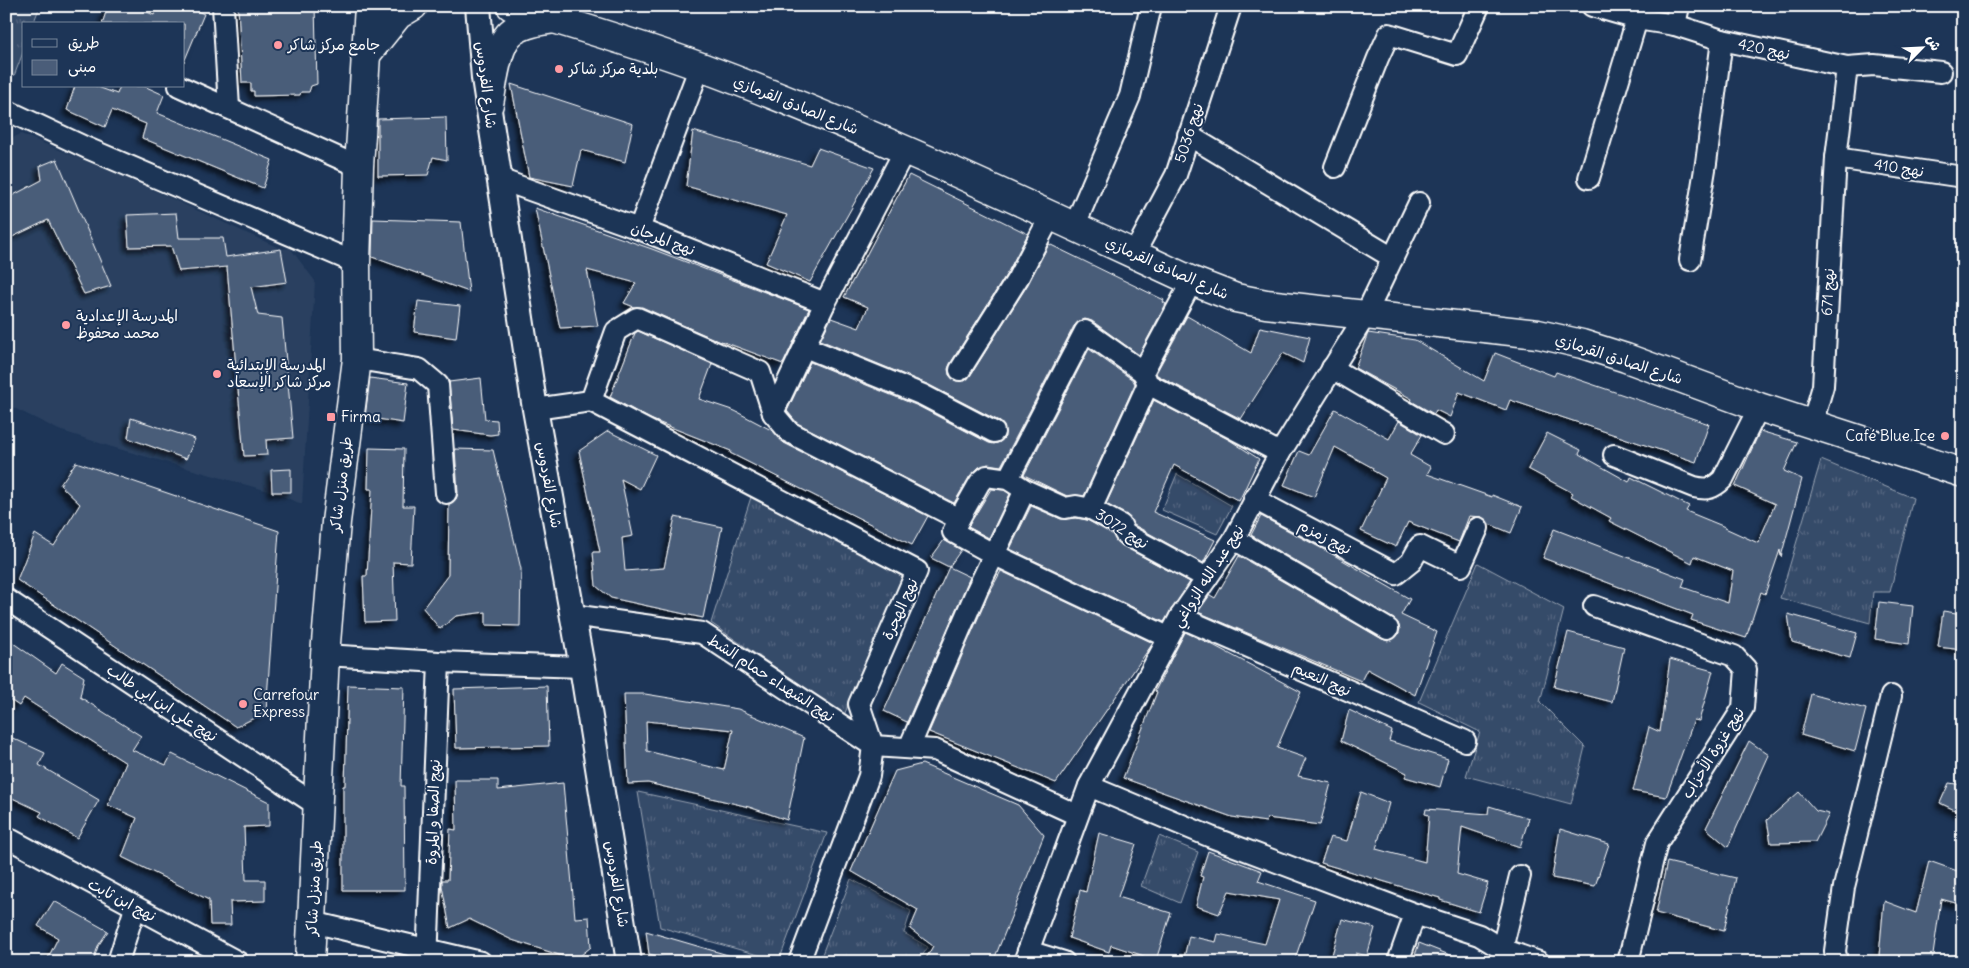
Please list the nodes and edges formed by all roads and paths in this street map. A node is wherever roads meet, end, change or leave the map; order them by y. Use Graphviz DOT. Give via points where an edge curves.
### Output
graph roads {
  1 [pos="223,6"];
  2 [pos="354,6"];
  3 [pos="369,6"];
  4 [pos="413,6"];
  5 [pos="478,6"];
  6 [pos="511,6"];
  7 [pos="1151,6"];
  8 [pos="1231,6"];
  9 [pos="1479,6"];
  10 [pos="1592,6"];
  11 [pos="1677,16"];
  12 [pos="555,19"];
  13 [pos="1637,19"];
  14 [pos="1722,40"];
  15 [pos="366,52"];
  16 [pos="700,66"];
  17 [pos="1847,66"];
  18 [pos="1941,72"];
  19 [pos="184,88"];
  20 [pos="489,104"];
  21 [pos="229,108"];
  22 [pos="6,110"];
  23 [pos="1188,135"];
  24 [pos="905,150"];
  25 [pos="1836,158"];
  26 [pos="359,166"];
  27 [pos="1335,167"];
  28 [pos="1963,177"];
  29 [pos="1589,178"];
  30 [pos="498,179"];
  31 [pos="1419,203"];
  32 [pos="1062,222"];
  33 [pos="639,229"];
  34 [pos="1134,254"];
  35 [pos="1392,258"];
  36 [pos="1690,260"];
  37 [pos="356,263"];
  38 [pos="1192,281"];
  39 [pos="825,303"];
  40 [pos="1365,316"];
  41 [pos="805,348"];
  42 [pos="357,359"];
  43 [pos="1332,368"];
  44 [pos="960,370"];
  45 [pos="1145,378"];
  46 [pos="591,401"];
  47 [pos="1759,407"];
  48 [pos="535,409"];
  49 [pos="773,412"];
  50 [pos="1812,424"];
  51 [pos="994,432"];
  52 [pos="1444,434"];
  53 [pos="1280,453"];
  54 [pos="1614,455"];
  55 [pos="1963,473"];
  56 [pos="1017,484"];
  57 [pos="446,493"];
  58 [pos="1254,499"];
  59 [pos="1090,509"];
  60 [pos="959,519"];
  61 [pos="1478,528"];
  62 [pos="1234,539"];
  63 [pos="994,554"];
  64 [pos="1207,578"];
  65 [pos="6,599"];
  66 [pos="1594,606"];
  67 [pos="572,615"];
  68 [pos="1180,617"];
  69 [pos="1388,629"];
  70 [pos="1168,637"];
  71 [pos="325,655"];
  72 [pos="439,662"];
  73 [pos="582,667"];
  74 [pos="1891,696"];
  75 [pos="1465,741"];
  76 [pos="874,746"];
  77 [pos="909,748"];
  78 [pos="1089,786"];
  79 [pos="318,806"];
  80 [pos="1076,815"];
  81 [pos="6,837"];
  82 [pos="1520,876"];
  83 [pos="136,908"];
  84 [pos="1415,914"];
  85 [pos="312,922"];
  86 [pos="1502,949"];
  87 [pos="427,955"];
  88 [pos="1026,956"];
  89 [pos="118,962"];
  90 [pos="238,962"];
  91 [pos="310,962"];
  92 [pos="481,962"];
  93 [pos="630,962"];
  94 [pos="799,962"];
  95 [pos="1064,962"];
  96 [pos="1398,962"];
  97 [pos="1539,962"];
  98 [pos="1628,962"];
  99 [pos="1837,962"];
  1 -- 21 [label="street"];
  2 -- 15 [label="main road"];
  3 -- 15 [label="main road, طريق منزل شاكر"];
  4 -- 15 [label="main road" via="398,15"];
  5 -- 20 [label="street, شارع الفردوس"];
  6 -- 12 [label="main road, شارع الصادق القرمازي"];
  7 -- 32 [label="street" via="1130,96"];
  8 -- 23 [label="street, نهج 5036"];
  9 -- 27 [label="street" via="1457,56 1389,34"];
  10 -- 13 [label="street, نهج 420"];
  11 -- 13 [label="street, نهج 420"];
  11 -- 14 [label="street, نهج 420"];
  12 -- 16 [label="main road, شارع الصادق القرمازي"];
  12 -- 20 [label="main road" via="511,32 500,50"];
  13 -- 29 [label="street"];
  14 -- 17 [label="street, نهج 420"];
  14 -- 36 [label="street"];
  15 -- 26 [label="main road, طريق منزل شاكر"];
  16 -- 24 [label="main road, شارع الصادق القرمازي"];
  16 -- 33 [label="street"];
  17 -- 18 [label="street, نهج 420" via="1874,65"];
  17 -- 25 [label="street"];
  19 -- 21 [label="street"];
  20 -- 30 [label="street, شارع الفردوس"];
  21 -- 26 [label="street"];
  22 -- 37 [label="street"];
  23 -- 34 [label="street, نهج 5036" via="1176,175"];
  23 -- 35 [label="street"];
  24 -- 32 [label="main road, شارع الصادق القرمازي"];
  24 -- 39 [label="street"];
  25 -- 28 [label="street, نهج 410"];
  25 -- 50 [label="street, نهج 671" via="1823,386"];
  26 -- 37 [label="main road, طريق منزل شاكر"];
  30 -- 33 [label="street, نهج المرجان"];
  30 -- 48 [label="street, شارع الفردوس"];
  31 -- 35 [label="street, نهج عبد الله الزواغي"];
  32 -- 34 [label="main road, شارع الصادق القرمازي"];
  32 -- 44 [label="street" via="1018,278"];
  33 -- 39 [label="street, نهج المرجان"];
  34 -- 38 [label="main road, شارع الصادق القرمازي"];
  35 -- 40 [label="street, نهج عبد الله الزواغي"];
  37 -- 42 [label="main road, طريق منزل شاكر"];
  38 -- 40 [label="main road, شارع الصادق القرمازي" via="1258,303"];
  38 -- 45 [label="street"];
  39 -- 41 [label="street"];
  40 -- 43 [label="street, نهج عبد الله الزواغي"];
  40 -- 47 [label="main road, شارع الصادق القرمازي" via="1538,334 1565,340 1626,358"];
  41 -- 49 [label="street"];
  41 -- 51 [label="street" via="923,395"];
  42 -- 57 [label="street" via="419,369 438,385"];
  42 -- 71 [label="main road, طريق منزل شاكر" via="336,522"];
  43 -- 52 [label="street"];
  43 -- 53 [label="street, نهج عبد الله الزواغي"];
  45 -- 53 [label="street"];
  45 -- 56 [label="street" via="1085,331"];
  45 -- 59 [label="street"];
  46 -- 48 [label="street"];
  46 -- 49 [label="street" via="616,331 637,318 760,372"];
  46 -- 76 [label="street, نهج الهجرة" via="917,571 859,704"];
  47 -- 50 [label="main road, شارع الصادق القرمازي"];
  47 -- 54 [label="street" via="1723,479 1715,488 1694,487"];
  48 -- 67 [label="street, شارع الفردوس"];
  49 -- 60 [label="street" via="789,432"];
  50 -- 55 [label="main road, شارع الصادق القرمازي"];
  53 -- 58 [label="street, نهج عبد الله الزواغي"];
  56 -- 59 [label="street, نهج 3072" via="1065,508"];
  56 -- 60 [label="street" via="987,476 980,482"];
  56 -- 63 [label="street"];
  58 -- 61 [label="street, نهج زمزم" via="1396,574 1410,562 1420,546 1461,566"];
  58 -- 62 [label="street, نهج عبد الله الزواغي"];
  59 -- 64 [label="street, نهج 3072" via="1121,525 1126,534"];
  60 -- 63 [label="street" via="953,532"];
  62 -- 64 [label="street, نهج عبد الله الزواغي"];
  62 -- 69 [label="street"];
  63 -- 70 [label="street"];
  63 -- 77 [label="street"];
  64 -- 68 [label="street, نهج عبد الله الزواغي"];
  65 -- 79 [label="street, نهج علي ابن ابي طالب"];
  66 -- 98 [label="street, نهج غزوة الأحزاب" via="1734,656 1746,669 1743,708 1657,843"];
  67 -- 73 [label="street, شارع الفردوس"];
  67 -- 76 [label="street, نهج الشهداء حمام الشط" via="702,633"];
  68 -- 70 [label="street, نهج عبد الله الزواغي"];
  68 -- 75 [label="street, نهج النعيم"];
  70 -- 78 [label="street, نهج عبد الله الزواغي"];
  71 -- 72 [label="street"];
  71 -- 79 [label="main road, طريق منزل شاكر"];
  72 -- 73 [label="street"];
  72 -- 87 [label="street, نهج الصفا و المروة"];
  73 -- 93 [label="street, شارع الفردوس"];
  74 -- 99 [label="street" via="1844,887 1834,951"];
  76 -- 77 [label="street"];
  76 -- 94 [label="street, نهج الهجرة" via="870,776"];
  77 -- 80 [label="street" via="935,750"];
  78 -- 80 [label="street, نهج عبد الله الزواغي"];
  78 -- 84 [label="street" via="1211,837"];
  79 -- 85 [label="main road, طريق منزل شاكر"];
  80 -- 88 [label="street, نهج عبد الله الزواغي"];
  81 -- 83 [label="street, نهج ابن ثابت"];
  82 -- 86 [label="street"];
  83 -- 89 [label="street"];
  83 -- 90 [label="street, نهج ابن ثابت"];
  84 -- 86 [label="street" via="1479,935"];
  84 -- 96 [label="street"];
  85 -- 87 [label="street"];
  85 -- 91 [label="main road, طريق منزل شاكر"];
  86 -- 97 [label="street"];
  87 -- 92 [label="street"];
  88 -- 95 [label="street"];
}
